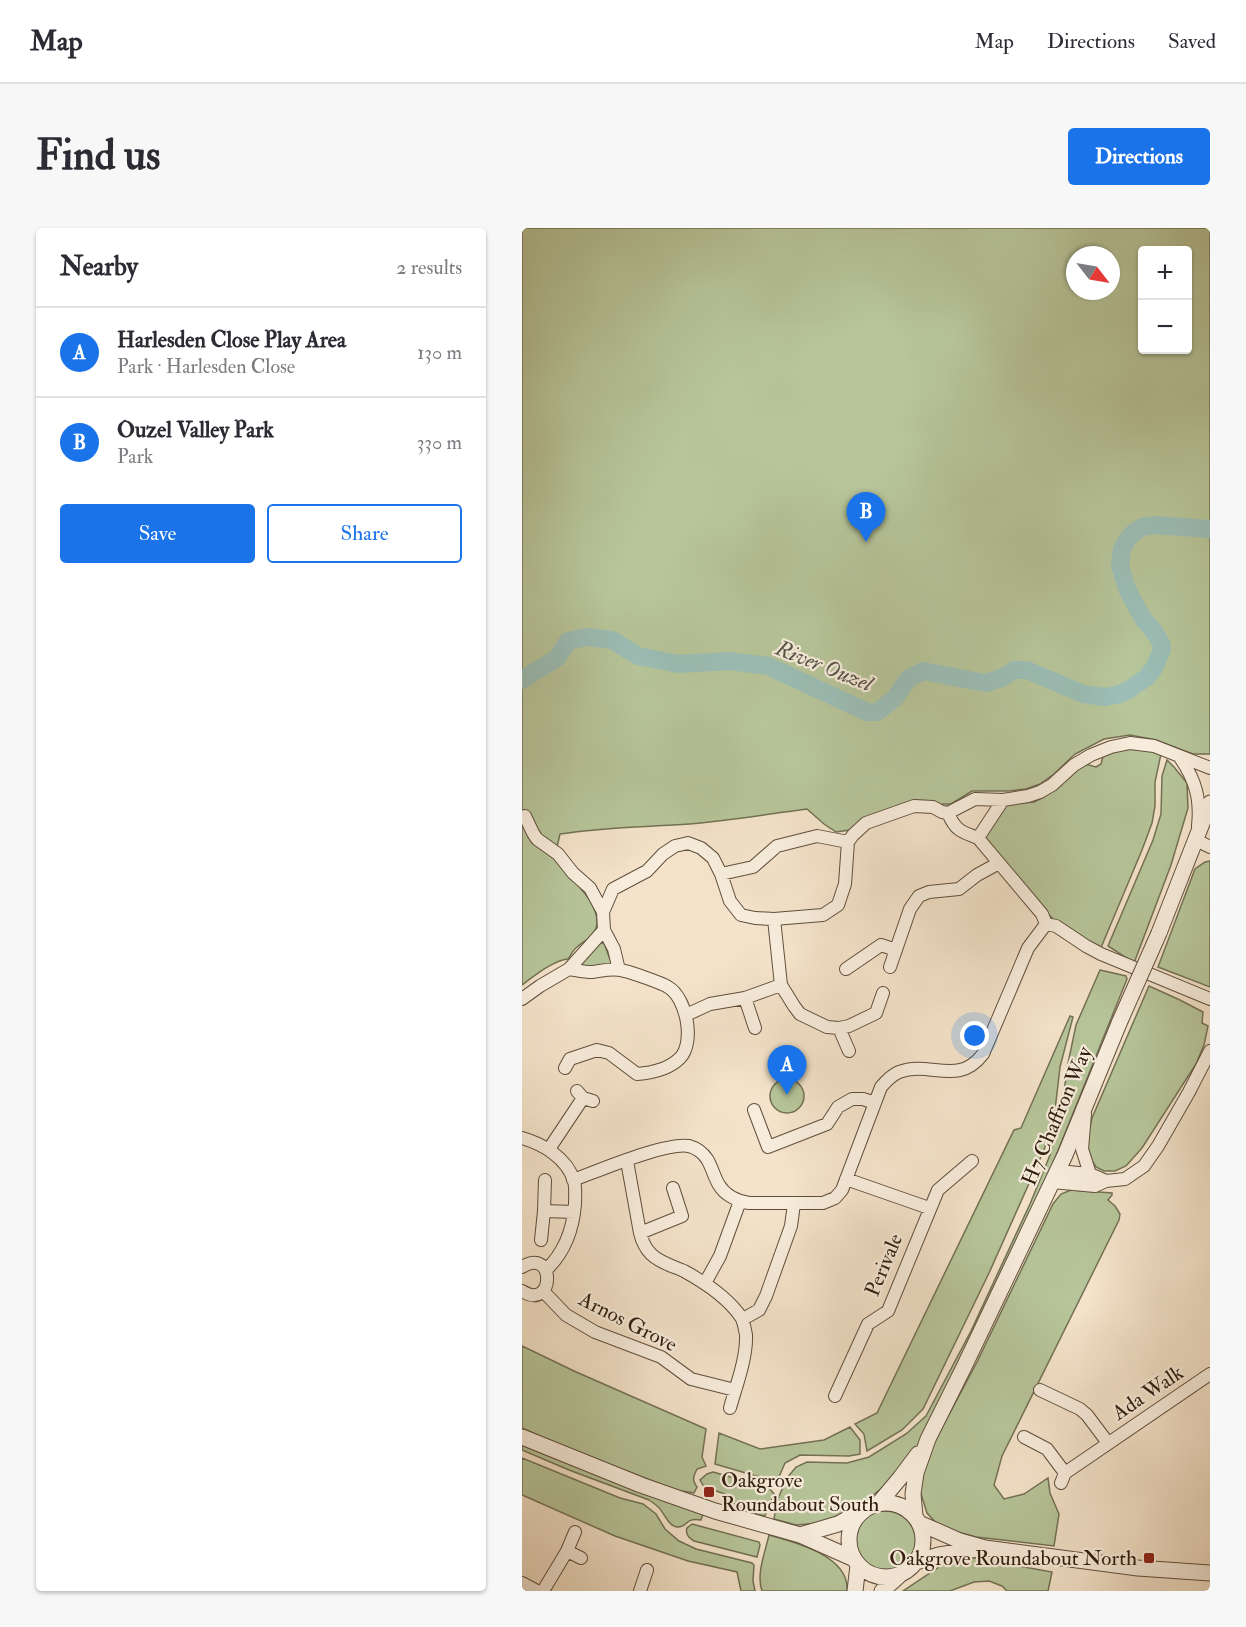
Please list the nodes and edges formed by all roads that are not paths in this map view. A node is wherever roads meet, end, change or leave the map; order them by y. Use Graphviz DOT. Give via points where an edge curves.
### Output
graph roads {
  1 [pos="1179,756"];
  2 [pos="1210,768"];
  3 [pos="1003,800"];
  4 [pos="1210,803"];
  5 [pos="948,813"];
  6 [pos="525,816"];
  7 [pos="978,837"];
  8 [pos="848,842"];
  9 [pos="1201,842"];
  10 [pos="999,863"];
  11 [pos="721,874"];
  12 [pos="590,888"];
  13 [pos="613,889"];
  14 [pos="603,912"];
  15 [pos="774,919"];
  16 [pos="1046,924"];
  17 [pos="604,930"];
  18 [pos="896,950"];
  19 [pos="890,967"];
  20 [pos="569,969"];
  21 [pos="846,969"];
  22 [pos="620,970"];
  23 [pos="781,985"];
  24 [pos="884,993"];
  25 [pos="745,998"];
  26 [pos="522,999"];
  27 [pos="1210,999"];
  28 [pos="686,1015"];
  29 [pos="755,1028"];
  30 [pos="839,1028"];
  31 [pos="849,1051"];
  32 [pos="1210,1051"];
  33 [pos="565,1068"];
  34 [pos="584,1096"];
  35 [pos="875,1103"];
  36 [pos="1086,1104"];
  37 [pos="754,1110"];
  38 [pos="522,1138"];
  39 [pos="549,1149"];
  40 [pos="975,1158"];
  41 [pos="627,1161"];
  42 [pos="1090,1174"];
  43 [pos="1054,1176"];
  44 [pos="846,1179"];
  45 [pos="545,1180"];
  46 [pos="573,1180"];
  47 [pos="1106,1181"];
  48 [pos="674,1188"];
  49 [pos="740,1201"];
  50 [pos="794,1204"];
  51 [pos="929,1208"];
  52 [pos="544,1211"];
  53 [pos="574,1212"];
  54 [pos="640,1233"];
  55 [pos="541,1240"];
  56 [pos="522,1267"];
  57 [pos="546,1270"];
  58 [pos="705,1283"];
  59 [pos="522,1291"];
  60 [pos="543,1291"];
  61 [pos="743,1319"];
  62 [pos="1210,1374"];
  63 [pos="735,1390"];
  64 [pos="1040,1390"];
  65 [pos="835,1396"];
  66 [pos="730,1408"];
  67 [pos="522,1437"];
  68 [pos="1024,1437"];
  69 [pos="928,1439"];
  70 [pos="1108,1443"];
  71 [pos="879,1503"];
  72 [pos="862,1511"];
  73 [pos="917,1519"];
  74 [pos="575,1532"];
  75 [pos="800,1535"];
  76 [pos="985,1548"];
  77 [pos="567,1551"];
  78 [pos="581,1558"];
  79 [pos="856,1562"];
  80 [pos="916,1562"];
  81 [pos="647,1570"];
  82 [pos="1210,1573"];
  83 [pos="900,1575"];
  84 [pos="522,1582"];
  85 [pos="537,1591"];
  86 [pos="543,1591"];
  87 [pos="640,1591"];
  88 [pos="855,1591"];
  89 [pos="882,1591"];
  1 -- 2 [label="street"];
  1 -- 3 [label="street" via="1143,744 1111,747 1074,765 1040,792"];
  1 -- 9 [label="street" via="1190,771 1197,793"];
  3 -- 5 [label="street" via="975,799"];
  3 -- 7 [label="street"];
  4 -- 9 [label="street, H7 Chaffron Way"];
  5 -- 7 [label="street" via="959,830"];
  5 -- 8 [label="street" via="914,806 866,823"];
  6 -- 12 [label="street" via="537,839 558,854"];
  7 -- 10 [label="street"];
  8 -- 11 [label="street" via="817,836 777,846 753,867"];
  8 -- 15 [label="street" via="845,884 838,905 823,915"];
  9 -- 36 [label="street, H7 Chaffron Way, bridge"];
  10 -- 16 [label="street"];
  10 -- 18 [label="street" via="959,889 919,896 910,909"];
  11 -- 13 [label="street" via="713,858 688,843 675,846 647,871"];
  11 -- 15 [label="street" via="730,901 741,915"];
  12 -- 13 [label="street"];
  12 -- 14 [label="street"];
  13 -- 14 [label="street"];
  14 -- 17 [label="street"];
  15 -- 23 [label="street"];
  16 -- 27 [label="street" via="1056,926 1086,946"];
  16 -- 35 [label="street" via="1028,948 976,1063 957,1071 899,1072 881,1087"];
  17 -- 20 [label="street"];
  17 -- 22 [label="street"];
  18 -- 19 [label="street"];
  18 -- 21 [label="street" via="881,945"];
  20 -- 22 [label="street"];
  20 -- 26 [label="street"];
  22 -- 28 [label="street" via="670,987"];
  23 -- 25 [label="street"];
  23 -- 30 [label="street" via="800,1014 827,1027"];
  24 -- 30 [label="street" via="876,1013"];
  25 -- 28 [label="street" via="710,1004"];
  25 -- 29 [label="street"];
  28 -- 33 [label="street" via="687,1048 680,1059 668,1066 637,1074 609,1053 597,1050 570,1059"];
  30 -- 31 [label="street"];
  32 -- 47 [label="street" via="1144,1166 1125,1179"];
  34 -- 39 [label="street"];
  35 -- 37 [label="street" via="852,1099 838,1107 827,1124 768,1147"];
  35 -- 44 [label="street"];
  36 -- 42 [label="street" via="1082,1149"];
  36 -- 43 [label="street, H7 Chaffron Way"];
  38 -- 39 [label="street"];
  39 -- 46 [label="street" via="566,1166"];
  40 -- 51 [label="street, Perivale" via="938,1190"];
  41 -- 46 [label="street"];
  41 -- 49 [label="street" via="649,1152 690,1146 707,1160 719,1185"];
  41 -- 54 [label="street"];
  42 -- 43 [label="street"];
  42 -- 47 [label="street"];
  43 -- 47 [label="street" via="1095,1186"];
  43 -- 69 [label="street, H7 Chaffron Way"];
  44 -- 50 [label="street" via="835,1198 823,1203"];
  44 -- 51 [label="street"];
  45 -- 52 [label="street"];
  46 -- 53 [label="street"];
  48 -- 54 [label="street" via="682,1216"];
  49 -- 50 [label="street"];
  49 -- 58 [label="street" via="720,1256"];
  50 -- 61 [label="street" via="791,1226 766,1296 759,1310"];
  51 -- 65 [label="street, Perivale" via="888,1311 868,1324"];
  52 -- 53 [label="street"];
  52 -- 55 [label="street"];
  53 -- 57 [label="street" via="566,1243"];
  54 -- 58 [label="street" via="651,1254"];
  56 -- 57 [label="street" via="534,1263"];
  57 -- 60 [label="street" via="549,1278"];
  58 -- 61 [label="street"];
  59 -- 60 [label="street" via="533,1295"];
  60 -- 63 [label="street, Arnos Grove" via="566,1315 595,1332 661,1357 690,1378"];
  61 -- 63 [label="street" via="746,1336"];
  62 -- 70 [label="street, Ada Walk"];
  63 -- 66 [label="street"];
  64 -- 70 [label="street, Ada Walk" via="1080,1409"];
  67 -- 75 [label="street" via="640,1485"];
  68 -- 70 [label="street, Ada Walk" via="1047,1449 1063,1478"];
  69 -- 71 [label="street, H7 Chaffron Way"];
  69 -- 73 [label="street, H7 Chaffron Way" via="916,1473"];
  71 -- 72 [label="street"];
  71 -- 73 [label="street" via="899,1504"];
  72 -- 75 [label="street" via="838,1524"];
  72 -- 79 [label="street" via="850,1528 848,1539"];
  73 -- 76 [label="street" via="960,1541"];
  73 -- 80 [label="street" via="923,1543"];
  74 -- 77 [label="street"];
  75 -- 79 [label="street"];
  76 -- 80 [label="street"];
  76 -- 82 [label="street"];
  77 -- 78 [label="street"];
  77 -- 86 [label="street"];
  79 -- 83 [label="street" via="878,1576"];
  79 -- 88 [label="street"];
  80 -- 83 [label="street"];
  81 -- 87 [label="street"];
  83 -- 89 [label="street"];
  84 -- 85 [label="street"];
}
